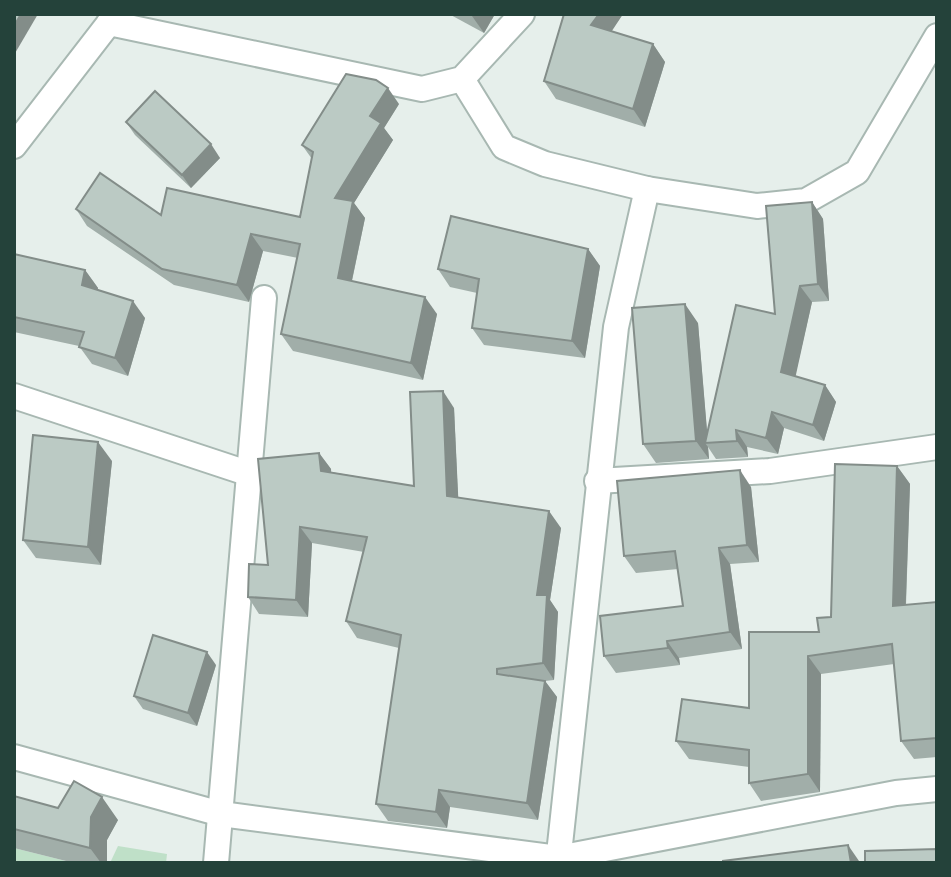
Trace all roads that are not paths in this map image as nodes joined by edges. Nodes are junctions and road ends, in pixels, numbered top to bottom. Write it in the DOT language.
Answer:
graph roads {
  1 [pos="522,14"];
  2 [pos="112,19"];
  3 [pos="937,36"];
  4 [pos="462,79"];
  5 [pos="14,146"];
  6 [pos="647,189"];
  7 [pos="264,298"];
  8 [pos="14,396"];
  9 [pos="937,447"];
  10 [pos="247,473"];
  11 [pos="597,481"];
  12 [pos="14,757"];
  13 [pos="937,789"];
  14 [pos="221,814"];
  15 [pos="558,860"];
  16 [pos="216,863"];
  1 -- 4 [label="street"];
  2 -- 4 [label="street"];
  2 -- 5 [label="street"];
  3 -- 6 [label="street"];
  4 -- 6 [label="street"];
  6 -- 11 [label="street"];
  7 -- 10 [label="street"];
  8 -- 10 [label="street"];
  9 -- 11 [label="street"];
  10 -- 14 [label="street"];
  11 -- 15 [label="street"];
  12 -- 14 [label="street"];
  13 -- 15 [label="street"];
  14 -- 15 [label="street"];
  14 -- 16 [label="street"];
}
